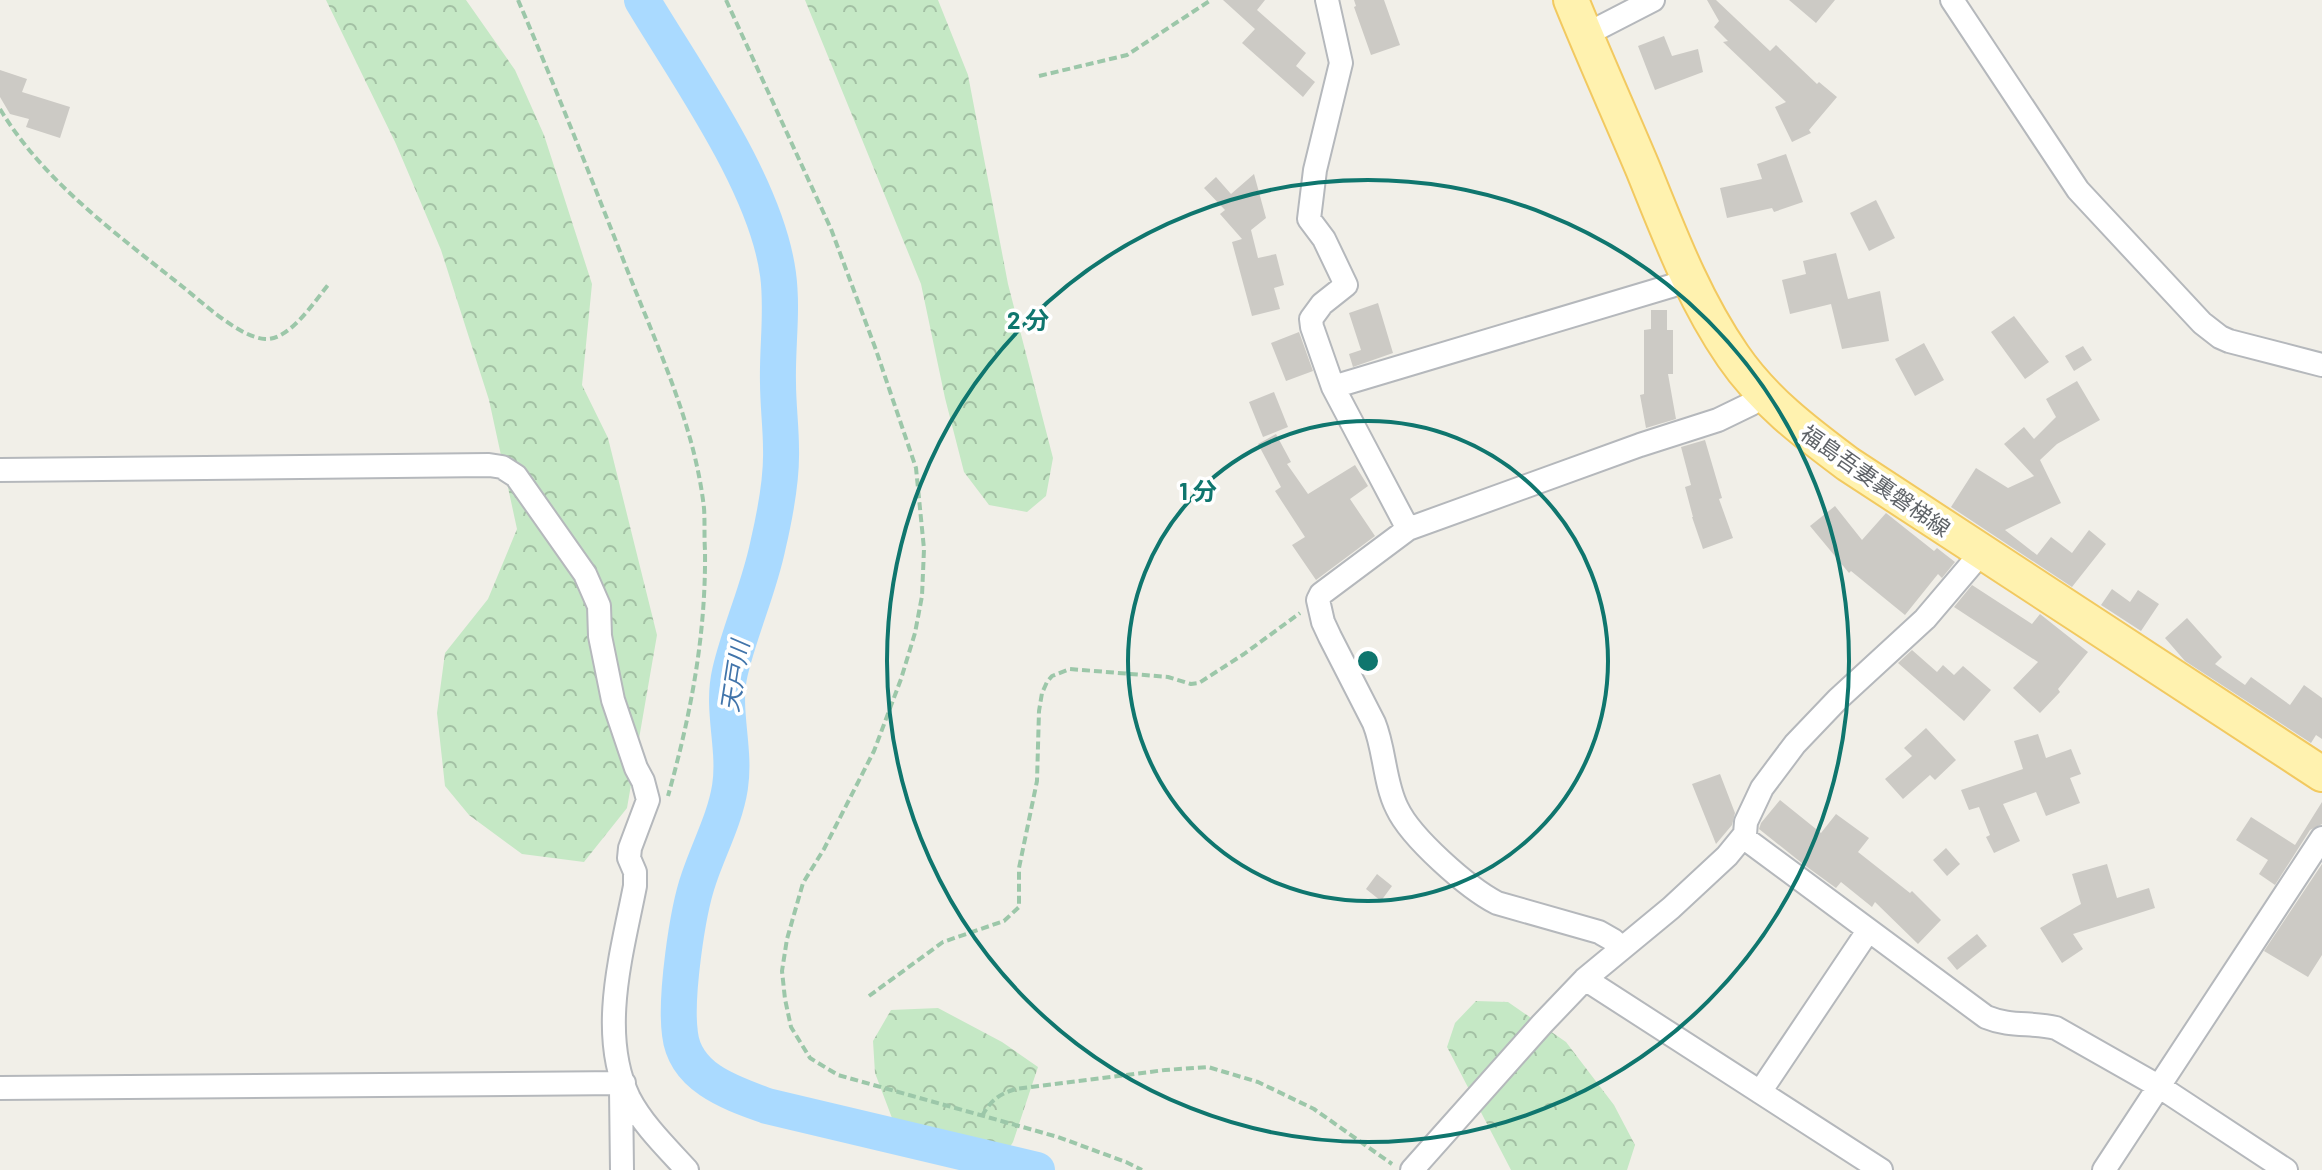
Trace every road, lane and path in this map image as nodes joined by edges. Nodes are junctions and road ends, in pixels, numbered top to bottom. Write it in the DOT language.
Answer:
graph roads {
  1 [pos="518,0"];
  2 [pos="726,0"];
  3 [pos="1211,0"];
  4 [pos="1327,0"];
  5 [pos="1571,0"];
  6 [pos="1653,0"];
  7 [pos="1952,0"];
  8 [pos="1585,35"];
  9 [pos="1039,76"];
  10 [pos="0,109"];
  11 [pos="1689,278"];
  12 [pos="328,285"];
  13 [pos="2322,365"];
  14 [pos="1333,387"];
  15 [pos="1764,394"];
  16 [pos="0,470"];
  17 [pos="1408,529"];
  18 [pos="1982,552"];
  19 [pos="1318,600"];
  20 [pos="2322,774"];
  21 [pos="666,804"];
  22 [pos="1743,837"];
  23 [pos="2322,838"];
  24 [pos="1868,931"];
  25 [pos="1622,948"];
  26 [pos="1585,979"];
  27 [pos="869,996"];
  28 [pos="624,1083"];
  29 [pos="2160,1087"];
  30 [pos="0,1088"];
  31 [pos="1760,1092"];
  32 [pos="982,1116"];
  33 [pos="1854,1163"];
  34 [pos="622,1170"];
  35 [pos="687,1170"];
  36 [pos="1142,1170"];
  37 [pos="1401,1170"];
  38 [pos="1412,1170"];
  39 [pos="1881,1170"];
  40 [pos="2104,1170"];
  41 [pos="2286,1170"];
  1 -- 21 [label="path"];
  2 -- 32 [label="path"];
  3 -- 9 [label="path"];
  4 -- 14 [label="street"];
  5 -- 8 [label="main road, 福島吾妻裏磐梯線"];
  6 -- 8 [label="street"];
  7 -- 13 [label="street"];
  8 -- 11 [label="main road, 福島吾妻裏磐梯線"];
  10 -- 12 [label="path"];
  11 -- 14 [label="street"];
  11 -- 15 [label="main road, 福島吾妻裏磐梯線"];
  14 -- 17 [label="street"];
  15 -- 17 [label="street"];
  15 -- 18 [label="main road, 福島吾妻裏磐梯線"];
  16 -- 28 [label="street"];
  17 -- 19 [label="street"];
  18 -- 20 [label="main road, 福島吾妻裏磐梯線"];
  18 -- 22 [label="street"];
  19 -- 25 [label="street"];
  19 -- 27 [label="path"];
  22 -- 24 [label="street"];
  22 -- 25 [label="street"];
  23 -- 29 [label="street"];
  24 -- 29 [label="street"];
  24 -- 31 [label="street"];
  25 -- 26 [label="street"];
  26 -- 31 [label="street"];
  26 -- 38 [label="street"];
  28 -- 30 [label="street"];
  28 -- 34 [label="street"];
  28 -- 35 [label="street"];
  29 -- 40 [label="street"];
  29 -- 41 [label="street"];
  31 -- 33 [label="street"];
  32 -- 36 [label="path"];
  32 -- 37 [label="path"];
  33 -- 39 [label="street"];
}
